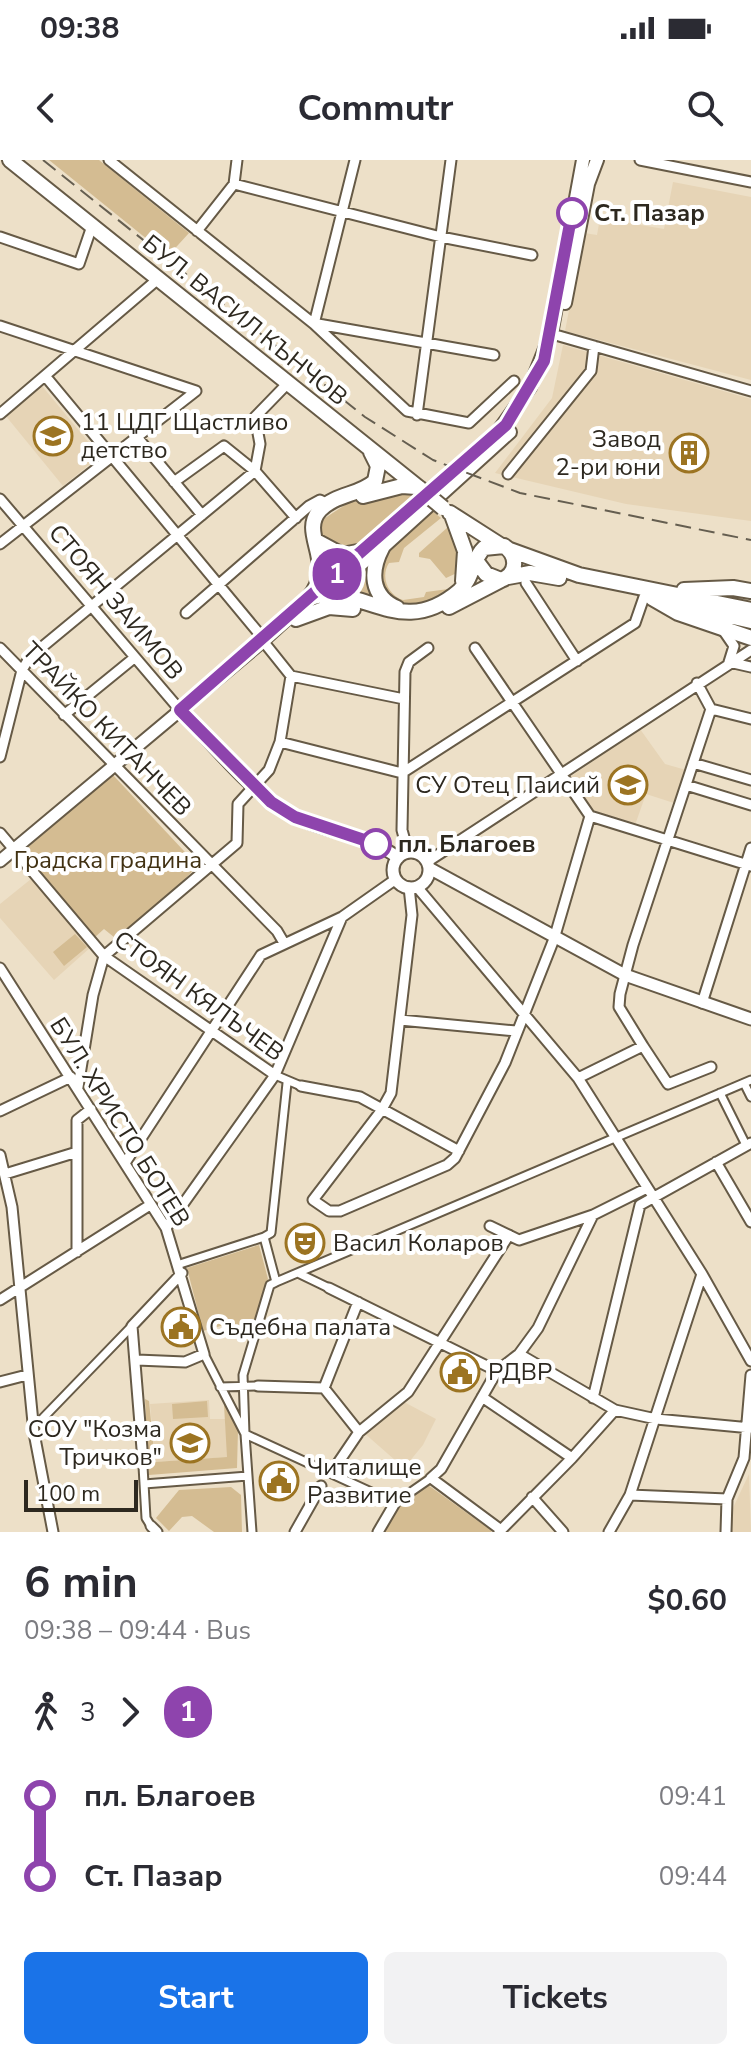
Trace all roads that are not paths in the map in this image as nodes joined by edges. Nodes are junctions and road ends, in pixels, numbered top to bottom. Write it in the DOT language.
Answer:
graph roads {
  1 [pos="10,160"];
  2 [pos="109,160"];
  3 [pos="237,160"];
  4 [pos="355,160"];
  5 [pos="451,160"];
  6 [pos="583,160"];
  7 [pos="597,160"];
  8 [pos="640,160"];
  9 [pos="751,182"];
  10 [pos="234,184"];
  11 [pos="341,212"];
  12 [pos="92,226"];
  13 [pos="197,231"];
  14 [pos="0,237"];
  15 [pos="441,237"];
  16 [pos="532,255"];
  17 [pos="158,279"];
  18 [pos="314,324"];
  19 [pos="0,326"];
  20 [pos="559,336"];
  21 [pos="426,345"];
  22 [pos="594,346"];
  23 [pos="79,349"];
  24 [pos="494,355"];
  25 [pos="46,377"];
  26 [pos="514,381"];
  27 [pos="288,383"];
  28 [pos="751,391"];
  29 [pos="0,414"];
  30 [pos="417,415"];
  31 [pos="136,436"];
  32 [pos="368,448"];
  33 [pos="111,455"];
  34 [pos="255,471"];
  35 [pos="508,474"];
  36 [pos="174,482"];
  37 [pos="419,488"];
  38 [pos="0,499"];
  39 [pos="329,504"];
  40 [pos="448,512"];
  41 [pos="202,515"];
  42 [pos="296,518"];
  43 [pos="23,526"];
  44 [pos="177,535"];
  45 [pos="316,541"];
  46 [pos="0,544"];
  47 [pos="382,548"];
  48 [pos="505,548"];
  49 [pos="363,551"];
  50 [pos="477,559"];
  51 [pos="505,578"];
  52 [pos="526,583"];
  53 [pos="220,586"];
  54 [pos="462,588"];
  55 [pos="751,591"];
  56 [pos="326,594"];
  57 [pos="650,595"];
  58 [pos="309,598"];
  59 [pos="90,605"];
  60 [pos="751,610"];
  61 [pos="417,612"];
  62 [pos="186,613"];
  63 [pos="296,619"];
  64 [pos="751,621"];
  65 [pos="723,630"];
  66 [pos="260,636"];
  67 [pos="751,638"];
  68 [pos="0,648"];
  69 [pos="428,648"];
  70 [pos="475,648"];
  71 [pos="751,650"];
  72 [pos="134,658"];
  73 [pos="577,661"];
  74 [pos="729,662"];
  75 [pos="751,667"];
  76 [pos="22,670"];
  77 [pos="291,676"];
  78 [pos="697,683"];
  79 [pos="404,699"];
  80 [pos="513,704"];
  81 [pos="711,709"];
  82 [pos="180,710"];
  83 [pos="64,715"];
  84 [pos="751,719"];
  85 [pos="280,742"];
  86 [pos="0,757"];
  87 [pos="693,763"];
  88 [pos="115,765"];
  89 [pos="402,773"];
  90 [pos="561,773"];
  91 [pos="751,780"];
  92 [pos="686,785"];
  93 [pos="254,786"];
  94 [pos="751,805"];
  95 [pos="590,816"];
  96 [pos="0,833"];
  97 [pos="668,841"];
  98 [pos="751,848"];
  99 [pos="15,849"];
  100 [pos="403,855"];
  101 [pos="0,861"];
  102 [pos="211,864"];
  103 [pos="428,865"];
  104 [pos="748,865"];
  105 [pos="396,879"];
  106 [pos="413,887"];
  107 [pos="342,917"];
  108 [pos="554,939"];
  109 [pos="284,943"];
  110 [pos="104,956"];
  111 [pos="0,968"];
  112 [pos="625,975"];
  113 [pos="702,1003"];
  114 [pos="525,1012"];
  115 [pos="751,1019"];
  116 [pos="400,1020"];
  117 [pos="212,1029"];
  118 [pos="516,1031"];
  119 [pos="643,1046"];
  120 [pos="711,1067"];
  121 [pos="275,1075"];
  122 [pos="71,1077"];
  123 [pos="578,1078"];
  124 [pos="748,1082"];
  125 [pos="287,1083"];
  126 [pos="301,1086"];
  127 [pos="78,1087"];
  128 [pos="720,1093"];
  129 [pos="751,1097"];
  130 [pos="91,1109"];
  131 [pos="0,1111"];
  132 [pos="381,1111"];
  133 [pos="615,1137"];
  134 [pos="749,1147"];
  135 [pos="459,1151"];
  136 [pos="77,1152"];
  137 [pos="0,1155"];
  138 [pos="716,1162"];
  139 [pos="125,1163"];
  140 [pos="5,1174"];
  141 [pos="647,1188"];
  142 [pos="654,1198"];
  143 [pos="150,1205"];
  144 [pos="640,1205"];
  145 [pos="593,1215"];
  146 [pos="751,1222"];
  147 [pos="490,1226"];
  148 [pos="166,1228"];
  149 [pos="509,1235"];
  150 [pos="264,1237"];
  151 [pos="77,1252"];
  152 [pos="181,1268"];
  153 [pos="298,1273"];
  154 [pos="702,1274"];
  155 [pos="276,1282"];
  156 [pos="21,1288"];
  157 [pos="329,1288"];
  158 [pos="0,1300"];
  159 [pos="358,1302"];
  160 [pos="132,1326"];
  161 [pos="440,1342"];
  162 [pos="204,1354"];
  163 [pos="519,1354"];
  164 [pos="751,1359"];
  165 [pos="137,1360"];
  166 [pos="497,1371"];
  167 [pos="27,1375"];
  168 [pos="751,1375"];
  169 [pos="0,1382"];
  170 [pos="244,1386"];
  171 [pos="258,1386"];
  172 [pos="220,1387"];
  173 [pos="324,1388"];
  174 [pos="482,1397"];
  175 [pos="593,1398"];
  176 [pos="615,1410"];
  177 [pos="43,1418"];
  178 [pos="656,1419"];
  179 [pos="749,1427"];
  180 [pos="359,1432"];
  181 [pos="245,1434"];
  182 [pos="142,1449"];
  183 [pos="572,1458"];
  184 [pos="747,1468"];
  185 [pos="330,1471"];
  186 [pos="248,1476"];
  187 [pos="431,1478"];
  188 [pos="144,1484"];
  189 [pos="321,1486"];
  190 [pos="630,1495"];
  191 [pos="532,1497"];
  192 [pos="727,1499"];
  193 [pos="395,1503"];
  194 [pos="154,1529"];
  195 [pos="500,1531"];
  196 [pos="53,1532"];
  197 [pos="252,1532"];
  198 [pos="295,1532"];
  199 [pos="378,1532"];
  200 [pos="563,1532"];
  201 [pos="609,1532"];
  202 [pos="726,1532"];
  1 -- 12 [label="main road, БУЛ. ВАСИЛ КЪНЧОВ"];
  2 -- 13 [label="street"];
  3 -- 10 [label="street"];
  4 -- 11 [label="street"];
  5 -- 15 [label="street"];
  6 -- 49 [label="main road"];
  7 -- 20 [label="main road"];
  8 -- 9 [label="street"];
  10 -- 11 [label="street"];
  10 -- 13 [label="street"];
  11 -- 15 [label="street"];
  11 -- 18 [label="street"];
  12 -- 14 [label="street"];
  12 -- 17 [label="main road, БУЛ. ВАСИЛ КЪНЧОВ"];
  13 -- 18 [label="street"];
  15 -- 16 [label="street"];
  15 -- 21 [label="street"];
  17 -- 23 [label="street"];
  17 -- 27 [label="main road, БУЛ. ВАСИЛ КЪНЧОВ"];
  18 -- 21 [label="street"];
  18 -- 30 [label="street"];
  19 -- 23 [label="street"];
  20 -- 22 [label="street"];
  20 -- 47 [label="main road"];
  21 -- 24 [label="street"];
  21 -- 30 [label="street"];
  22 -- 28 [label="street"];
  22 -- 35 [label="street"];
  23 -- 25 [label="street"];
  23 -- 31 [label="street"];
  25 -- 29 [label="street"];
  25 -- 33 [label="street"];
  26 -- 30 [label="street"];
  27 -- 32 [label="main road, БУЛ. ВАСИЛ КЪНЧОВ"];
  27 -- 34 [label="street"];
  31 -- 33 [label="street"];
  31 -- 36 [label="street"];
  32 -- 37 [label="main road, БУЛ. ВАСИЛ КЪНЧОВ"];
  32 -- 39 [label="main road"];
  33 -- 43 [label="street"];
  33 -- 44 [label="street"];
  34 -- 36 [label="street"];
  34 -- 41 [label="street"];
  34 -- 42 [label="street"];
  36 -- 41 [label="street"];
  37 -- 39 [label="main road"];
  37 -- 40 [label="main road, БУЛ. ВАСИЛ КЪНЧОВ, bridge"];
  38 -- 43 [label="street, СТОЯН ЗАИМОВ"];
  39 -- 42 [label="street"];
  39 -- 45 [label="main road"];
  40 -- 48 [label="main road, БУЛ. ВАСИЛ КЪНЧОВ"];
  40 -- 50 [label="main road, БУЛ. ВАСИЛ КЪНЧОВ"];
  40 -- 54 [label="main road"];
  41 -- 44 [label="street"];
  42 -- 53 [label="street"];
  43 -- 46 [label="street"];
  43 -- 59 [label="street, СТОЯН ЗАИМОВ"];
  44 -- 53 [label="street"];
  44 -- 59 [label="street"];
  45 -- 49 [label="main road"];
  45 -- 58 [label="main road"];
  47 -- 56 [label="street"];
  47 -- 61 [label="main road"];
  48 -- 50 [label="main road"];
  48 -- 51 [label="main road"];
  48 -- 57 [label="main road, БУЛ. ВАСИЛ КЪНЧОВ"];
  49 -- 58 [label="street"];
  50 -- 51 [label="main road"];
  50 -- 54 [label="main road"];
  51 -- 57 [label="main road, БУЛ. ВАСИЛ КЪНЧОВ"];
  51 -- 63 [label="main road"];
  52 -- 73 [label="street"];
  53 -- 62 [label="street"];
  53 -- 66 [label="street"];
  54 -- 61 [label="main road"];
  55 -- 57 [label="main road"];
  56 -- 58 [label="main road"];
  56 -- 61 [label="main road"];
  56 -- 63 [label="street"];
  57 -- 60 [label="main road, БУЛ. ВАСИЛ КЪНЧОВ"];
  57 -- 64 [label="main road, БУЛ. ВАСИЛ КЪНЧОВ"];
  57 -- 65 [label="main road"];
  57 -- 73 [label="street"];
  58 -- 66 [label="street"];
  59 -- 72 [label="street, СТОЯН ЗАИМОВ"];
  59 -- 76 [label="street"];
  63 -- 66 [label="street"];
  65 -- 67 [label="main road"];
  65 -- 74 [label="street"];
  66 -- 77 [label="street"];
  66 -- 82 [label="street"];
  68 -- 76 [label="street, ТРАЙКО КИТАНЧЕВ"];
  69 -- 79 [label="street"];
  70 -- 80 [label="street"];
  71 -- 74 [label="street"];
  72 -- 82 [label="street, СТОЯН ЗАИМОВ"];
  72 -- 83 [label="street"];
  73 -- 80 [label="street"];
  74 -- 75 [label="street"];
  74 -- 78 [label="street"];
  76 -- 83 [label="street, ТРАЙКО КИТАНЧЕВ"];
  76 -- 86 [label="street"];
  77 -- 79 [label="street"];
  77 -- 85 [label="street"];
  78 -- 81 [label="street"];
  78 -- 90 [label="street"];
  79 -- 89 [label="street"];
  80 -- 89 [label="street"];
  80 -- 90 [label="street"];
  81 -- 84 [label="street"];
  81 -- 87 [label="street"];
  82 -- 88 [label="street"];
  82 -- 93 [label="street, СТОЯН ЗАИМОВ"];
  83 -- 88 [label="street, ТРАЙКО КИТАНЧЕВ"];
  85 -- 89 [label="street"];
  85 -- 93 [label="street"];
  87 -- 91 [label="street"];
  87 -- 92 [label="street"];
  88 -- 99 [label="street"];
  88 -- 102 [label="street, ТРАЙКО КИТАНЧЕВ"];
  89 -- 100 [label="street"];
  90 -- 95 [label="street"];
  90 -- 103 [label="street"];
  92 -- 94 [label="street"];
  92 -- 97 [label="street"];
  93 -- 100 [label="street, СТОЯН ЗАИМОВ"];
  93 -- 102 [label="street"];
  95 -- 97 [label="street"];
  95 -- 108 [label="street"];
  96 -- 99 [label="street, СТОЯН КЯЛЪЧЕВ"];
  97 -- 104 [label="street"];
  97 -- 112 [label="street"];
  98 -- 104 [label="street"];
  99 -- 101 [label="street"];
  99 -- 110 [label="street, СТОЯН КЯЛЪЧЕВ"];
  100 -- 103 [label="street"];
  100 -- 105 [label="street"];
  102 -- 109 [label="street, ТРАЙКО КИТАНЧЕВ"];
  102 -- 110 [label="street"];
  103 -- 106 [label="street"];
  103 -- 108 [label="street"];
  104 -- 113 [label="street"];
  105 -- 106 [label="street"];
  105 -- 107 [label="street"];
  106 -- 114 [label="street"];
  106 -- 116 [label="street"];
  107 -- 109 [label="street"];
  107 -- 121 [label="street"];
  108 -- 112 [label="street"];
  108 -- 114 [label="street"];
  109 -- 117 [label="street"];
  110 -- 117 [label="street, СТОЯН КЯЛЪЧЕВ"];
  110 -- 127 [label="street"];
  111 -- 122 [label="street, БУЛ. ХРИСТО БОТЕВ"];
  112 -- 113 [label="street"];
  112 -- 119 [label="street"];
  113 -- 115 [label="street"];
  114 -- 118 [label="street"];
  114 -- 123 [label="street"];
  116 -- 118 [label="street"];
  116 -- 132 [label="street"];
  117 -- 121 [label="street, СТОЯН КЯЛЪЧЕВ"];
  117 -- 139 [label="street"];
  118 -- 135 [label="street"];
  119 -- 120 [label="street"];
  119 -- 123 [label="street"];
  121 -- 125 [label="street, СТОЯН КЯЛЪЧЕВ"];
  121 -- 148 [label="street"];
  122 -- 127 [label="street, БУЛ. ХРИСТО БОТЕВ"];
  122 -- 131 [label="street"];
  123 -- 133 [label="street"];
  124 -- 128 [label="street"];
  124 -- 129 [label="street"];
  125 -- 126 [label="street, СТОЯН КЯЛЪЧЕВ"];
  125 -- 150 [label="street"];
  126 -- 132 [label="street, СТОЯН КЯЛЪЧЕВ"];
  127 -- 130 [label="street, БУЛ. ХРИСТО БОТЕВ"];
  128 -- 133 [label="street"];
  128 -- 134 [label="street"];
  130 -- 136 [label="street"];
  130 -- 139 [label="street, БУЛ. ХРИСТО БОТЕВ"];
  132 -- 135 [label="street, СТОЯН КЯЛЪЧЕВ"];
  132 -- 135 [label="street"];
  133 -- 141 [label="street"];
  133 -- 153 [label="street"];
  134 -- 138 [label="street"];
  136 -- 140 [label="street"];
  136 -- 151 [label="street"];
  137 -- 140 [label="street"];
  138 -- 142 [label="street"];
  138 -- 146 [label="street"];
  139 -- 143 [label="street, БУЛ. ХРИСТО БОТЕВ"];
  140 -- 156 [label="street"];
  141 -- 142 [label="street"];
  141 -- 144 [label="street"];
  141 -- 145 [label="street"];
  142 -- 144 [label="street"];
  142 -- 154 [label="street"];
  143 -- 148 [label="street, БУЛ. ХРИСТО БОТЕВ"];
  143 -- 151 [label="street"];
  144 -- 175 [label="street"];
  145 -- 149 [label="street"];
  145 -- 163 [label="street"];
  147 -- 149 [label="street"];
  148 -- 152 [label="street, БУЛ. ХРИСТО БОТЕВ"];
  149 -- 161 [label="street"];
  150 -- 152 [label="street"];
  150 -- 155 [label="street"];
  151 -- 156 [label="street"];
  152 -- 160 [label="street"];
  152 -- 162 [label="street, БУЛ. ХРИСТО БОТЕВ"];
  153 -- 155 [label="street"];
  153 -- 157 [label="street"];
  154 -- 164 [label="street"];
  154 -- 178 [label="street"];
  155 -- 170 [label="street"];
  156 -- 158 [label="street"];
  156 -- 167 [label="street"];
  157 -- 159 [label="street"];
  159 -- 161 [label="street"];
  159 -- 173 [label="street"];
  160 -- 165 [label="street"];
  160 -- 177 [label="street"];
  161 -- 166 [label="street"];
  161 -- 180 [label="street"];
  162 -- 165 [label="street"];
  162 -- 172 [label="street, БУЛ. ХРИСТО БОТЕВ"];
  163 -- 166 [label="street"];
  163 -- 175 [label="street"];
  165 -- 182 [label="street"];
  166 -- 174 [label="street"];
  167 -- 169 [label="street"];
  167 -- 196 [label="street"];
  168 -- 179 [label="street"];
  170 -- 171 [label="street"];
  170 -- 172 [label="street"];
  170 -- 181 [label="street"];
  171 -- 173 [label="street"];
  172 -- 181 [label="street, БУЛ. ХРИСТО БОТЕВ"];
  173 -- 180 [label="street"];
  174 -- 183 [label="street"];
  174 -- 187 [label="street"];
  175 -- 176 [label="street"];
  176 -- 178 [label="street"];
  176 -- 183 [label="street"];
  178 -- 179 [label="street"];
  178 -- 190 [label="street"];
  179 -- 184 [label="street"];
  180 -- 185 [label="street"];
  181 -- 185 [label="street"];
  181 -- 186 [label="street, БУЛ. ХРИСТО БОТЕВ"];
  182 -- 188 [label="street"];
  183 -- 191 [label="street"];
  184 -- 192 [label="street"];
  185 -- 189 [label="street"];
  185 -- 193 [label="street"];
  186 -- 188 [label="street"];
  186 -- 197 [label="street, БУЛ. ХРИСТО БОТЕВ"];
  187 -- 193 [label="street"];
  187 -- 195 [label="street"];
  188 -- 194 [label="street"];
  189 -- 198 [label="street"];
  190 -- 192 [label="street"];
  190 -- 201 [label="street"];
  191 -- 195 [label="street"];
  191 -- 200 [label="street"];
  192 -- 202 [label="street"];
  193 -- 199 [label="street"];
}
